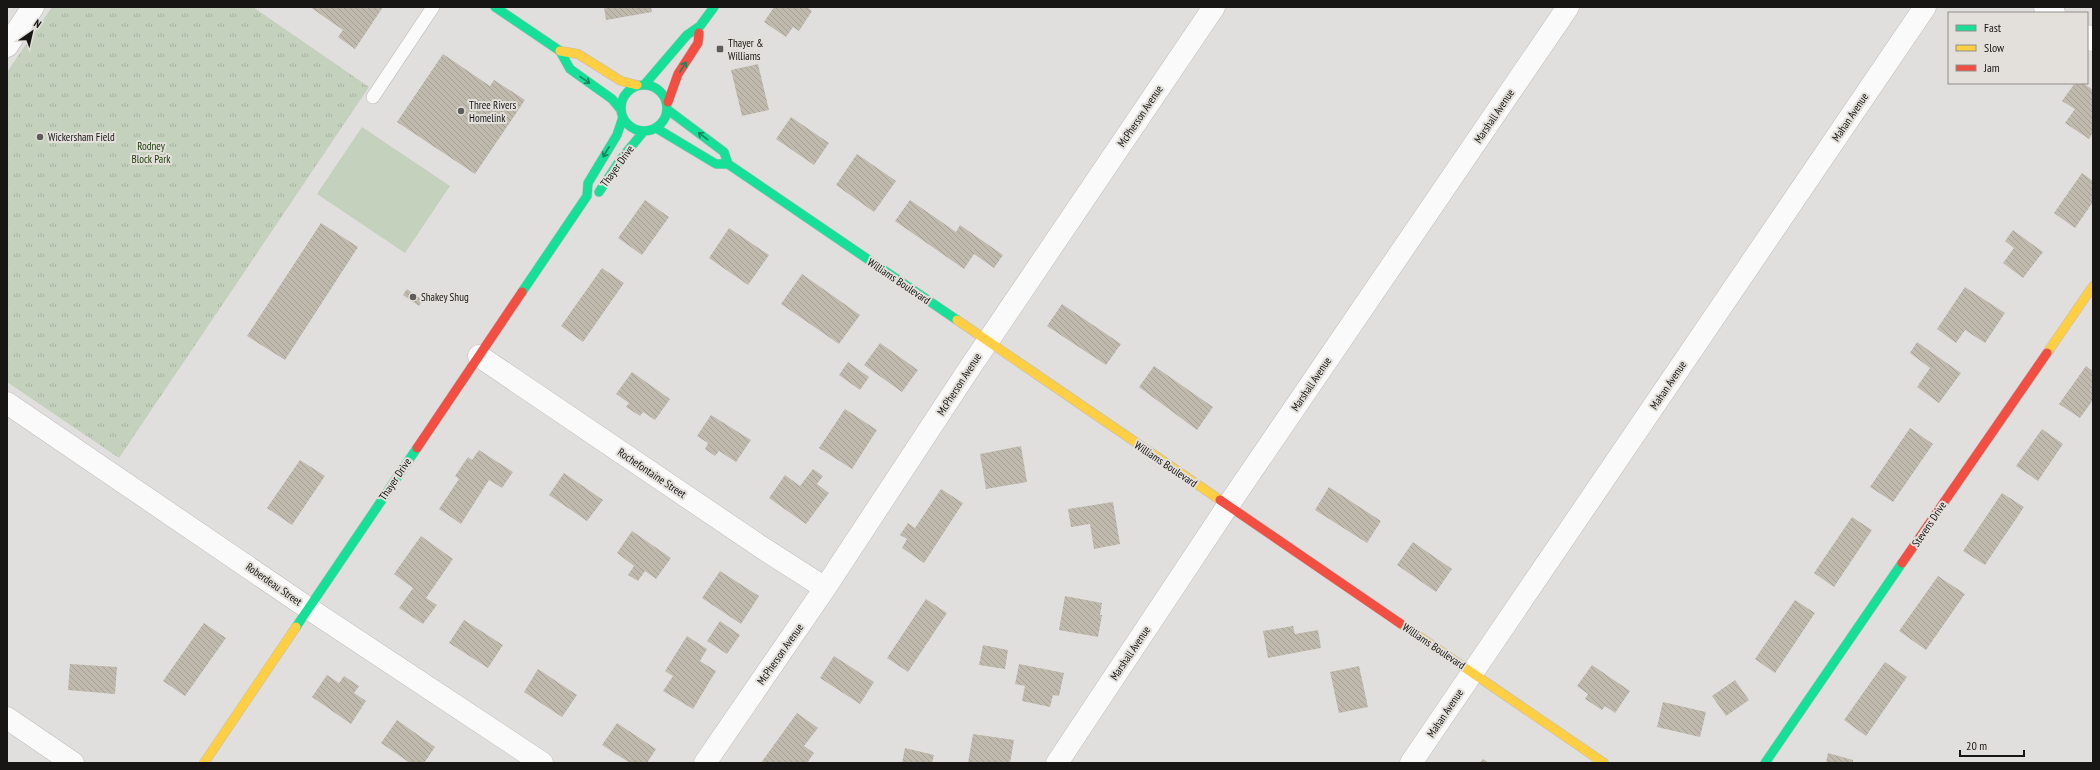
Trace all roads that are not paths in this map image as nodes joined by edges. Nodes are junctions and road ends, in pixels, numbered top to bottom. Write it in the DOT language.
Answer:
graph roads {
  1 [pos="33,7"];
  2 [pos="433,7"];
  3 [pos="495,7"];
  4 [pos="714,7"];
  5 [pos="1214,7"];
  6 [pos="1568,7"];
  7 [pos="1925,7"];
  8 [pos="700,26"];
  9 [pos="7,46"];
  10 [pos="560,52"];
  11 [pos="641,85"];
  12 [pos="373,97"];
  13 [pos="668,106"];
  14 [pos="622,114"];
  15 [pos="656,128"];
  16 [pos="644,131"];
  17 [pos="728,164"];
  18 [pos="587,196"];
  19 [pos="2093,286"];
  20 [pos="987,342"];
  21 [pos="479,356"];
  22 [pos="7,403"];
  23 [pos="1228,507"];
  24 [pos="826,588"];
  25 [pos="308,608"];
  26 [pos="1473,672"];
  27 [pos="7,718"];
  28 [pos="73,763"];
  29 [pos="204,763"];
  30 [pos="542,763"];
  31 [pos="705,763"];
  32 [pos="1057,763"];
  33 [pos="1411,763"];
  34 [pos="1604,763"];
  35 [pos="1765,763"];
  1 -- 9 [label="street"];
  2 -- 12 [label="lane"];
  3 -- 10 [label="street"];
  4 -- 8 [label="street"];
  5 -- 20 [label="street, McPherson Avenue"];
  6 -- 23 [label="street, Marshall Avenue"];
  7 -- 26 [label="street, Mahan Avenue"];
  8 -- 11 [label="street"];
  13 -- 8 [label="street, one-way"];
  10 -- 11 [label="street"];
  10 -- 14 [label="street, one-way"];
  11 -- 13 [label="street"];
  11 -- 14 [label="street"];
  13 -- 15 [label="street"];
  17 -- 13 [label="street, Williams Boulevard, one-way"];
  14 -- 16 [label="street"];
  14 -- 18 [label="street, Thayer Drive, one-way"];
  15 -- 16 [label="street"];
  15 -- 17 [label="street, Williams Boulevard"];
  16 -- 18 [label="street, Thayer Drive"];
  17 -- 20 [label="street, Williams Boulevard"];
  18 -- 21 [label="street, Thayer Drive"];
  19 -- 35 [label="street, Stevens Drive"];
  20 -- 23 [label="street, Williams Boulevard"];
  20 -- 24 [label="street, McPherson Avenue"];
  21 -- 24 [label="street, Rochefontaine Street"];
  21 -- 25 [label="street, Thayer Drive"];
  22 -- 25 [label="street, Roberdeau Street"];
  23 -- 26 [label="street, Williams Boulevard"];
  23 -- 32 [label="street, Marshall Avenue"];
  24 -- 31 [label="street, McPherson Avenue"];
  25 -- 29 [label="street, Thayer Drive"];
  25 -- 30 [label="street, Roberdeau Street"];
  26 -- 33 [label="street, Mahan Avenue"];
  26 -- 34 [label="street, Williams Boulevard"];
  27 -- 28 [label="street"];
}
